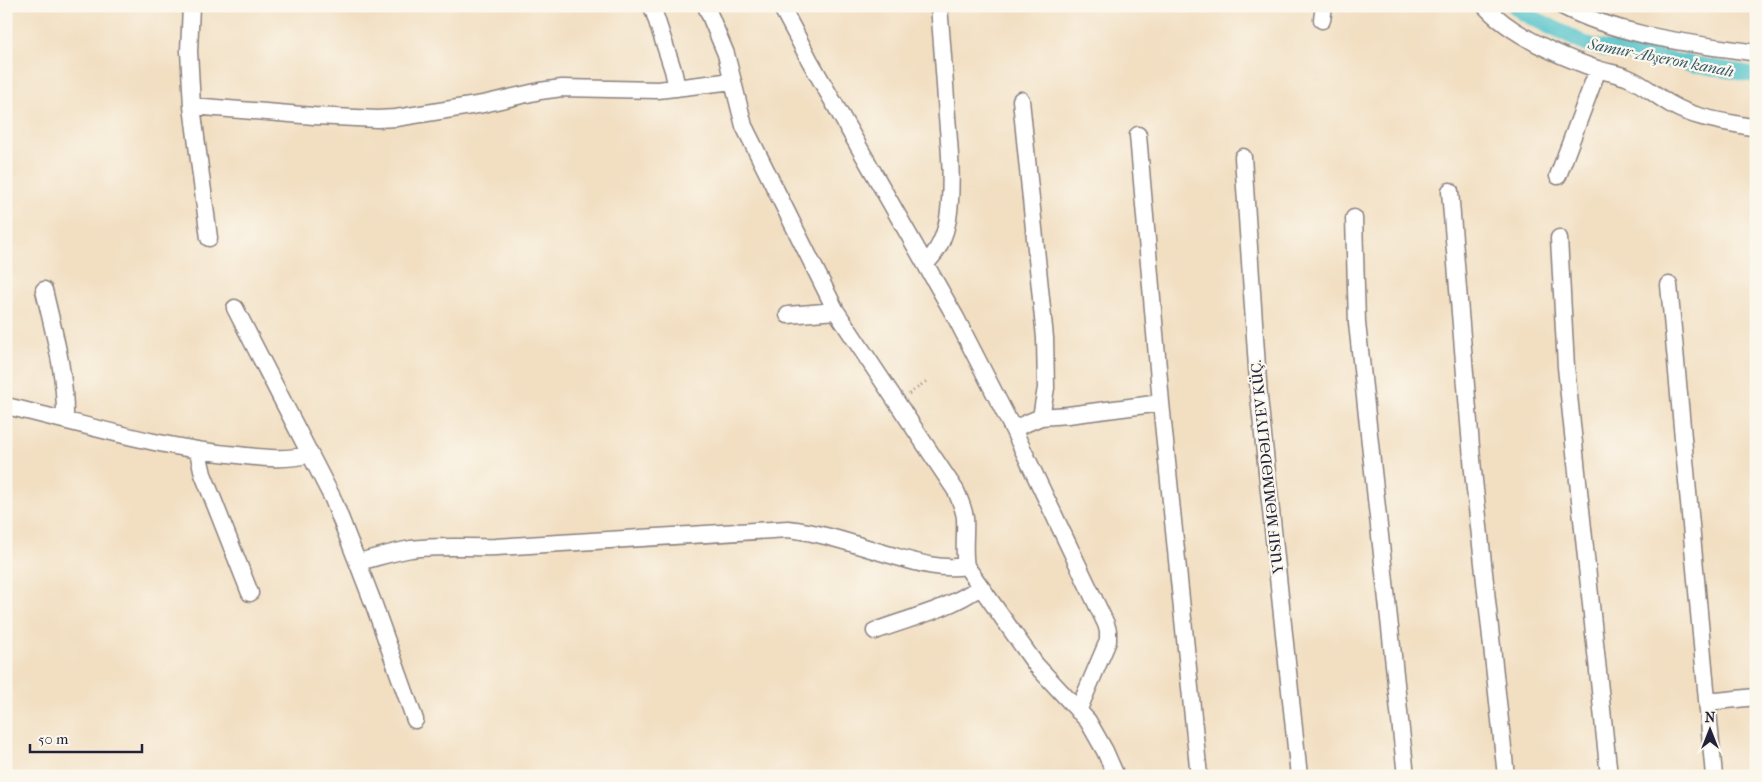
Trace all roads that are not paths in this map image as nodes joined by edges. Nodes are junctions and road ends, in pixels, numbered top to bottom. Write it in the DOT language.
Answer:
graph roads {
  1 [pos="191,6"];
  2 [pos="652,6"];
  3 [pos="706,6"];
  4 [pos="781,6"];
  5 [pos="939,6"];
  6 [pos="1485,6"];
  7 [pos="1562,6"];
  8 [pos="1756,53"];
  9 [pos="1598,69"];
  10 [pos="733,81"];
  11 [pos="677,88"];
  12 [pos="1021,100"];
  13 [pos="192,106"];
  14 [pos="1756,128"];
  15 [pos="1138,135"];
  16 [pos="1243,157"];
  17 [pos="1558,176"];
  18 [pos="1450,191"];
  19 [pos="1354,218"];
  20 [pos="209,238"];
  21 [pos="1559,238"];
  22 [pos="926,263"];
  23 [pos="1669,285"];
  24 [pos="44,290"];
  25 [pos="235,308"];
  26 [pos="836,311"];
  27 [pos="788,316"];
  28 [pos="1161,403"];
  29 [pos="6,406"];
  30 [pos="1041,417"];
  31 [pos="65,420"];
  32 [pos="1013,430"];
  33 [pos="198,452"];
  34 [pos="310,454"];
  35 [pos="358,562"];
  36 [pos="966,566"];
  37 [pos="980,587"];
  38 [pos="250,593"];
  39 [pos="875,632"];
  40 [pos="1756,697"];
  41 [pos="1707,702"];
  42 [pos="1078,711"];
  43 [pos="415,720"];
  44 [pos="1116,776"];
  45 [pos="1199,776"];
  46 [pos="1299,776"];
  47 [pos="1406,776"];
  48 [pos="1506,776"];
  49 [pos="1609,776"];
  50 [pos="1714,776"];
  1 -- 13 [label="street"];
  2 -- 11 [label="street"];
  3 -- 10 [label="street"];
  4 -- 22 [label="street"];
  5 -- 22 [label="street"];
  6 -- 9 [label="street"];
  7 -- 8 [label="street"];
  9 -- 14 [label="street"];
  9 -- 17 [label="street"];
  10 -- 11 [label="street"];
  10 -- 26 [label="street"];
  11 -- 13 [label="street"];
  12 -- 30 [label="street"];
  13 -- 20 [label="street"];
  15 -- 28 [label="street"];
  16 -- 46 [label="street, YUSIF MƏMMƏDƏLIYEV KÜÇ."];
  18 -- 48 [label="street"];
  19 -- 47 [label="street"];
  21 -- 49 [label="street"];
  22 -- 32 [label="street"];
  23 -- 41 [label="street"];
  24 -- 31 [label="street"];
  25 -- 34 [label="street"];
  26 -- 27 [label="street"];
  26 -- 36 [label="street"];
  28 -- 30 [label="street"];
  28 -- 45 [label="street"];
  29 -- 31 [label="street"];
  30 -- 32 [label="street"];
  31 -- 33 [label="street"];
  32 -- 42 [label="street"];
  33 -- 34 [label="street"];
  33 -- 38 [label="street"];
  34 -- 35 [label="street"];
  35 -- 36 [label="street"];
  35 -- 43 [label="street"];
  36 -- 37 [label="street"];
  37 -- 39 [label="street"];
  37 -- 42 [label="street"];
  40 -- 41 [label="street"];
  41 -- 50 [label="street"];
  42 -- 44 [label="street"];
}
